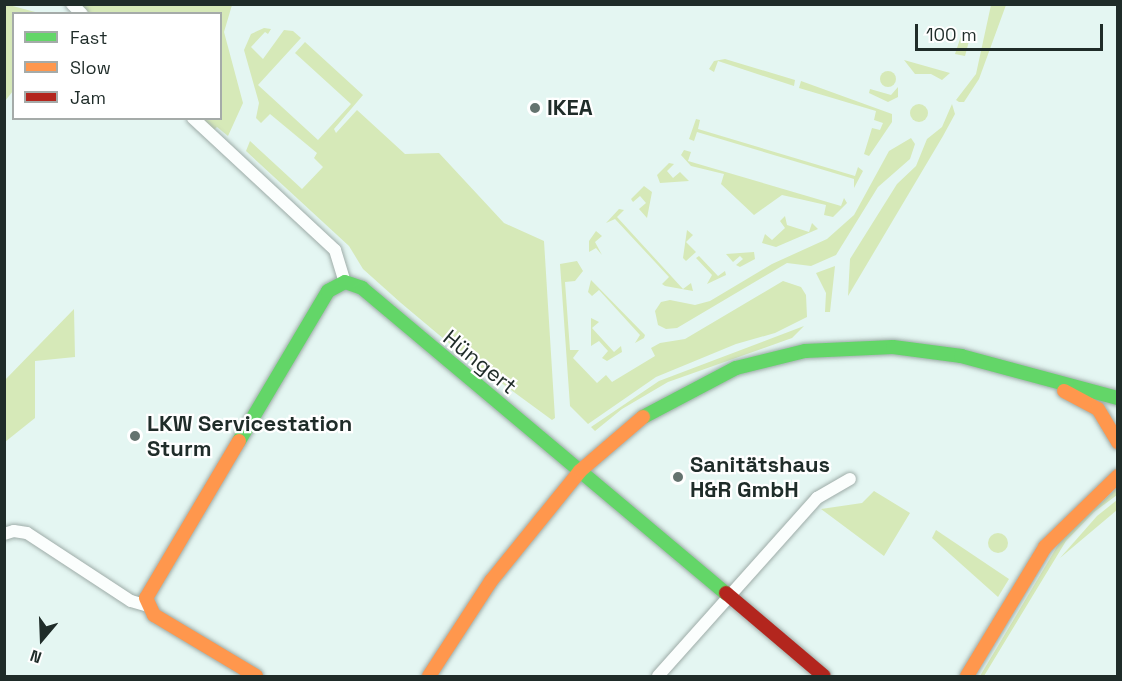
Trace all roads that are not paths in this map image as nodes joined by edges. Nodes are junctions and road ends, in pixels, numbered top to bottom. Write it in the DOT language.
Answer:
graph roads {
  1 [pos="195,120"];
  2 [pos="345,282"];
  3 [pos="1033,374"];
  4 [pos="1118,399"];
  5 [pos="1118,442"];
  6 [pos="1117,469"];
  7 [pos="580,471"];
  8 [pos="850,479"];
  9 [pos="4,534"];
  10 [pos="729,597"];
  11 [pos="148,606"];
  12 [pos="256,676"];
  13 [pos="429,676"];
  14 [pos="658,676"];
  15 [pos="824,676"];
  16 [pos="967,676"];
  1 -- 2 [label="street"];
  2 -- 7 [label="street, Hüngert"];
  2 -- 11 [label="street"];
  3 -- 4 [label="street"];
  3 -- 5 [label="street"];
  3 -- 7 [label="street"];
  6 -- 16 [label="street"];
  7 -- 10 [label="street, Hüngert"];
  7 -- 13 [label="street"];
  8 -- 10 [label="street"];
  9 -- 11 [label="street"];
  10 -- 14 [label="street"];
  10 -- 15 [label="street, Hüngert"];
  11 -- 12 [label="street"];
}
